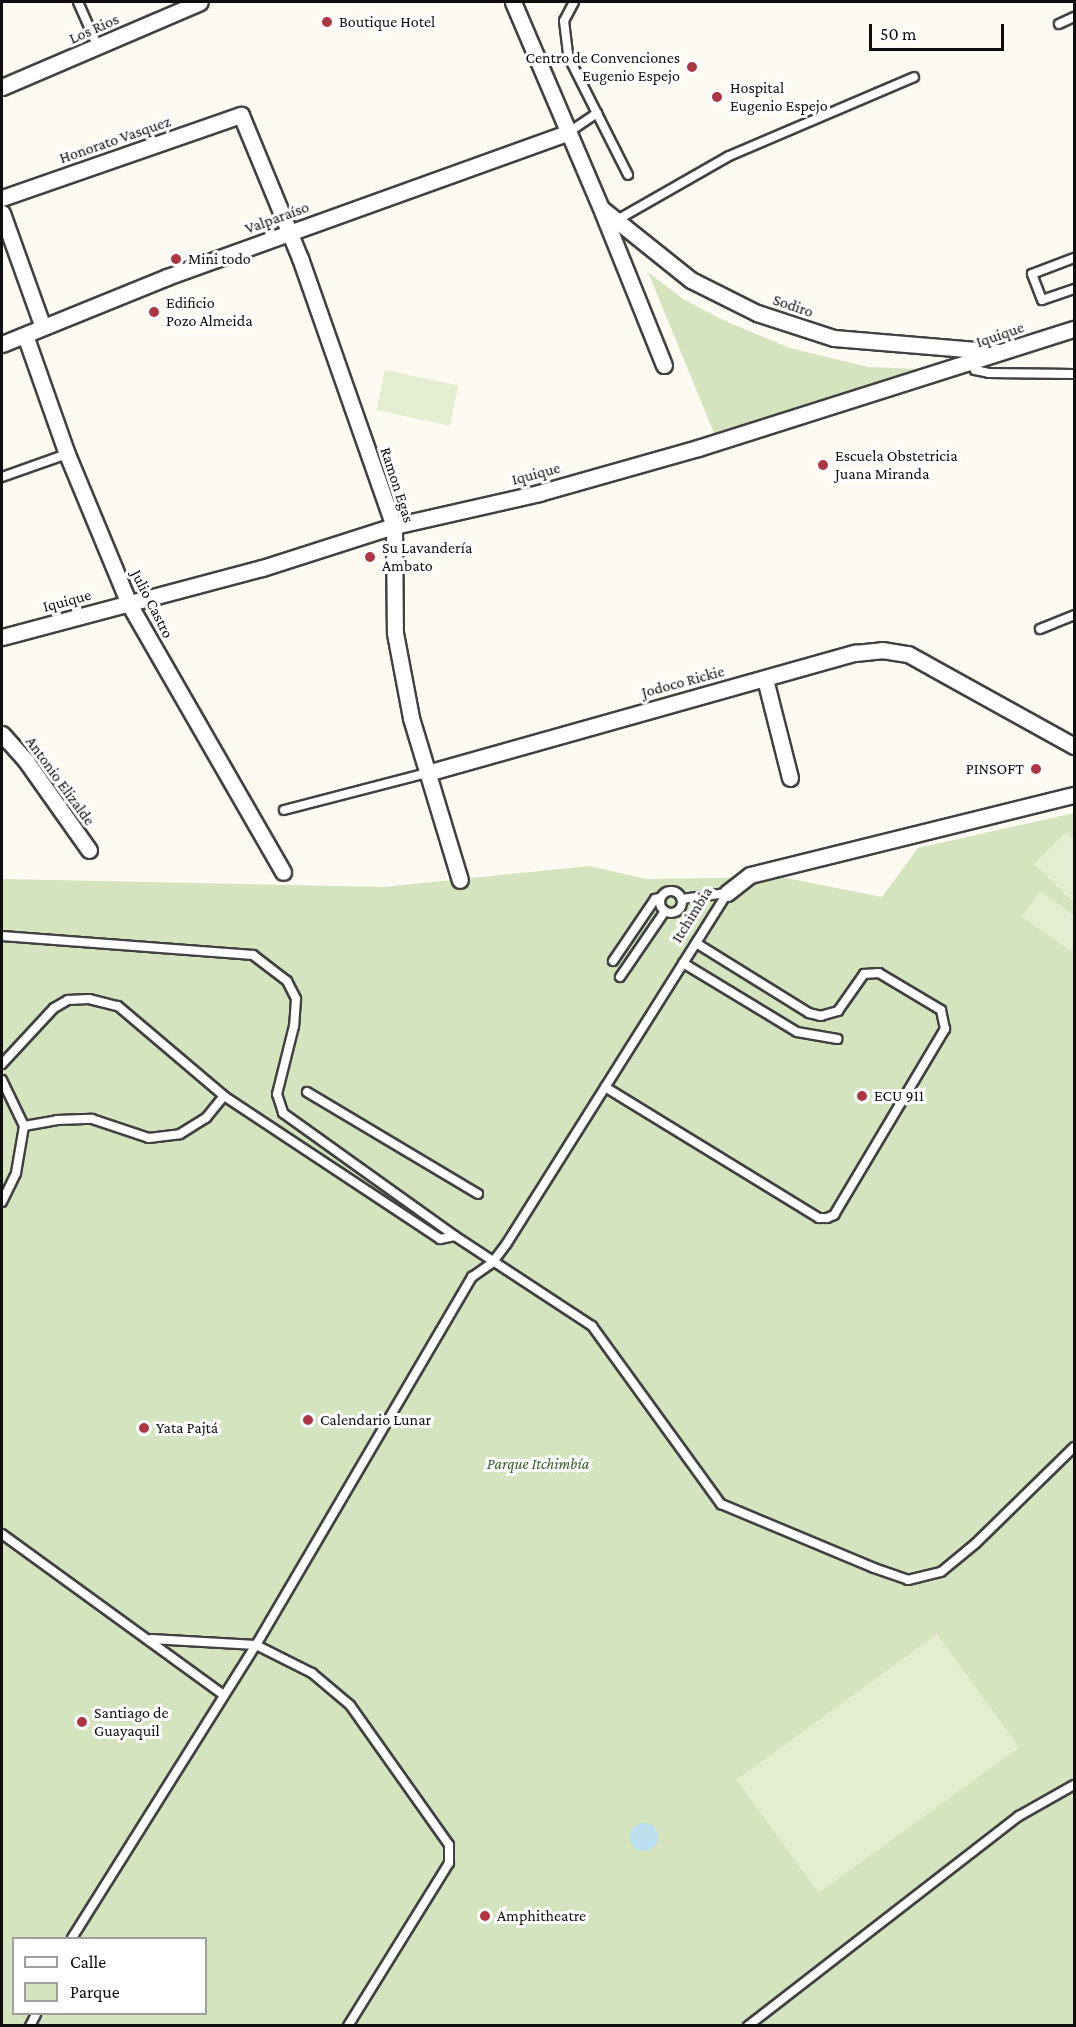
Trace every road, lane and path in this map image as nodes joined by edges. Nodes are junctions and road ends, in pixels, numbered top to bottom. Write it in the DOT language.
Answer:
graph roads {
  1 [pos="78,2"];
  2 [pos="200,2"];
  3 [pos="513,2"];
  4 [pos="574,2"];
  5 [pos="1074,17"];
  6 [pos="1059,24"];
  7 [pos="99,47"];
  8 [pos="914,77"];
  9 [pos="2,87"];
  10 [pos="597,113"];
  11 [pos="241,115"];
  12 [pos="568,132"];
  13 [pos="628,175"];
  14 [pos="2,198"];
  15 [pos="601,208"];
  16 [pos="2,213"];
  17 [pos="616,221"];
  18 [pos="290,232"];
  19 [pos="1074,258"];
  20 [pos="1074,289"];
  21 [pos="42,325"];
  22 [pos="1074,329"];
  23 [pos="25,335"];
  24 [pos="2,344"];
  25 [pos="1005,353"];
  26 [pos="971,364"];
  27 [pos="664,366"];
  28 [pos="1074,374"];
  29 [pos="67,454"];
  30 [pos="2,477"];
  31 [pos="394,526"];
  32 [pos="129,604"];
  33 [pos="1074,615"];
  34 [pos="1040,629"];
  35 [pos="2,637"];
  36 [pos="765,679"];
  37 [pos="2,734"];
  38 [pos="1074,746"];
  39 [pos="427,773"];
  40 [pos="790,778"];
  41 [pos="1074,795"];
  42 [pos="284,810"];
  43 [pos="89,850"];
  44 [pos="283,872"];
  45 [pos="460,880"];
  46 [pos="727,893"];
  47 [pos="660,898"];
  48 [pos="682,899"];
  49 [pos="665,911"];
  50 [pos="2,936"];
  51 [pos="696,943"];
  52 [pos="613,960"];
  53 [pos="683,963"];
  54 [pos="620,977"];
  55 [pos="837,1039"];
  56 [pos="2,1064"];
  57 [pos="2,1080"];
  58 [pos="605,1087"];
  59 [pos="307,1092"];
  60 [pos="224,1096"];
  61 [pos="24,1126"];
  62 [pos="478,1194"];
  63 [pos="2,1202"];
  64 [pos="455,1236"];
  65 [pos="492,1263"];
  66 [pos="1074,1448"];
  67 [pos="2,1534"];
  68 [pos="151,1639"];
  69 [pos="256,1645"];
  70 [pos="224,1695"];
  71 [pos="1074,1785"];
  72 [pos="73,1937"];
  73 [pos="348,2025"];
  74 [pos="748,2025"];
  1 -- 7 [label="lane"];
  2 -- 7 [label="street, Los Rios"];
  3 -- 12 [label="street, Sodiro"];
  4 -- 10 [label="lane"];
  5 -- 6 [label="lane"];
  7 -- 9 [label="street, Los Rios"];
  8 -- 17 [label="lane"];
  10 -- 12 [label="lane"];
  10 -- 13 [label="lane"];
  11 -- 14 [label="street, Honorato Vasquez"];
  11 -- 18 [label="street, Ramon Egas"];
  12 -- 15 [label="street, Sodiro"];
  12 -- 18 [label="street, Valparaíso"];
  15 -- 17 [label="street, Sodiro"];
  15 -- 27 [label="street, Sodiro"];
  16 -- 21 [label="street"];
  17 -- 25 [label="street, Sodiro"];
  18 -- 21 [label="street, Valparaíso"];
  18 -- 31 [label="street, Ramon Egas"];
  19 -- 20 [label="lane"];
  21 -- 23 [label="street, Valparaíso"];
  22 -- 25 [label="street, Iquique"];
  23 -- 24 [label="street, Valparaíso"];
  23 -- 29 [label="street, Julio Castro"];
  25 -- 26 [label="street, Iquique"];
  26 -- 28 [label="lane"];
  26 -- 31 [label="street, Iquique"];
  29 -- 30 [label="lane"];
  29 -- 32 [label="street, Julio Castro"];
  31 -- 32 [label="street, Iquique"];
  31 -- 39 [label="street, Ramon Egas"];
  32 -- 35 [label="street, Iquique"];
  32 -- 44 [label="street, Julio Castro"];
  33 -- 34 [label="lane"];
  36 -- 38 [label="street, Jodoco Rickie"];
  36 -- 39 [label="street, Jodoco Rickie"];
  36 -- 40 [label="street"];
  37 -- 43 [label="street, Antonio Elizalde"];
  39 -- 42 [label="lane, Jodoco Rickie"];
  39 -- 45 [label="street, Ramon Egas"];
  41 -- 46 [label="street, Itchimbia"];
  46 -- 48 [label="lane"];
  46 -- 51 [label="lane, Itchimbia"];
  47 -- 48 [label="lane"];
  47 -- 49 [label="lane"];
  47 -- 52 [label="lane"];
  48 -- 49 [label="lane"];
  49 -- 54 [label="lane"];
  50 -- 64 [label="lane"];
  51 -- 53 [label="lane, Itchimbia"];
  51 -- 58 [label="lane"];
  53 -- 55 [label="lane"];
  53 -- 58 [label="lane, Itchimbia"];
  56 -- 60 [label="lane"];
  57 -- 61 [label="lane"];
  58 -- 65 [label="lane, Itchimbia"];
  59 -- 62 [label="lane"];
  60 -- 61 [label="lane"];
  60 -- 64 [label="lane"];
  61 -- 63 [label="lane"];
  64 -- 65 [label="lane"];
  65 -- 66 [label="lane"];
  65 -- 69 [label="lane, Itchimbia"];
  67 -- 68 [label="lane"];
  68 -- 69 [label="lane"];
  68 -- 70 [label="lane"];
  69 -- 70 [label="lane, Itchimbia"];
  69 -- 73 [label="lane"];
  70 -- 72 [label="lane, Itchimbia"];
  71 -- 74 [label="lane"];
}
